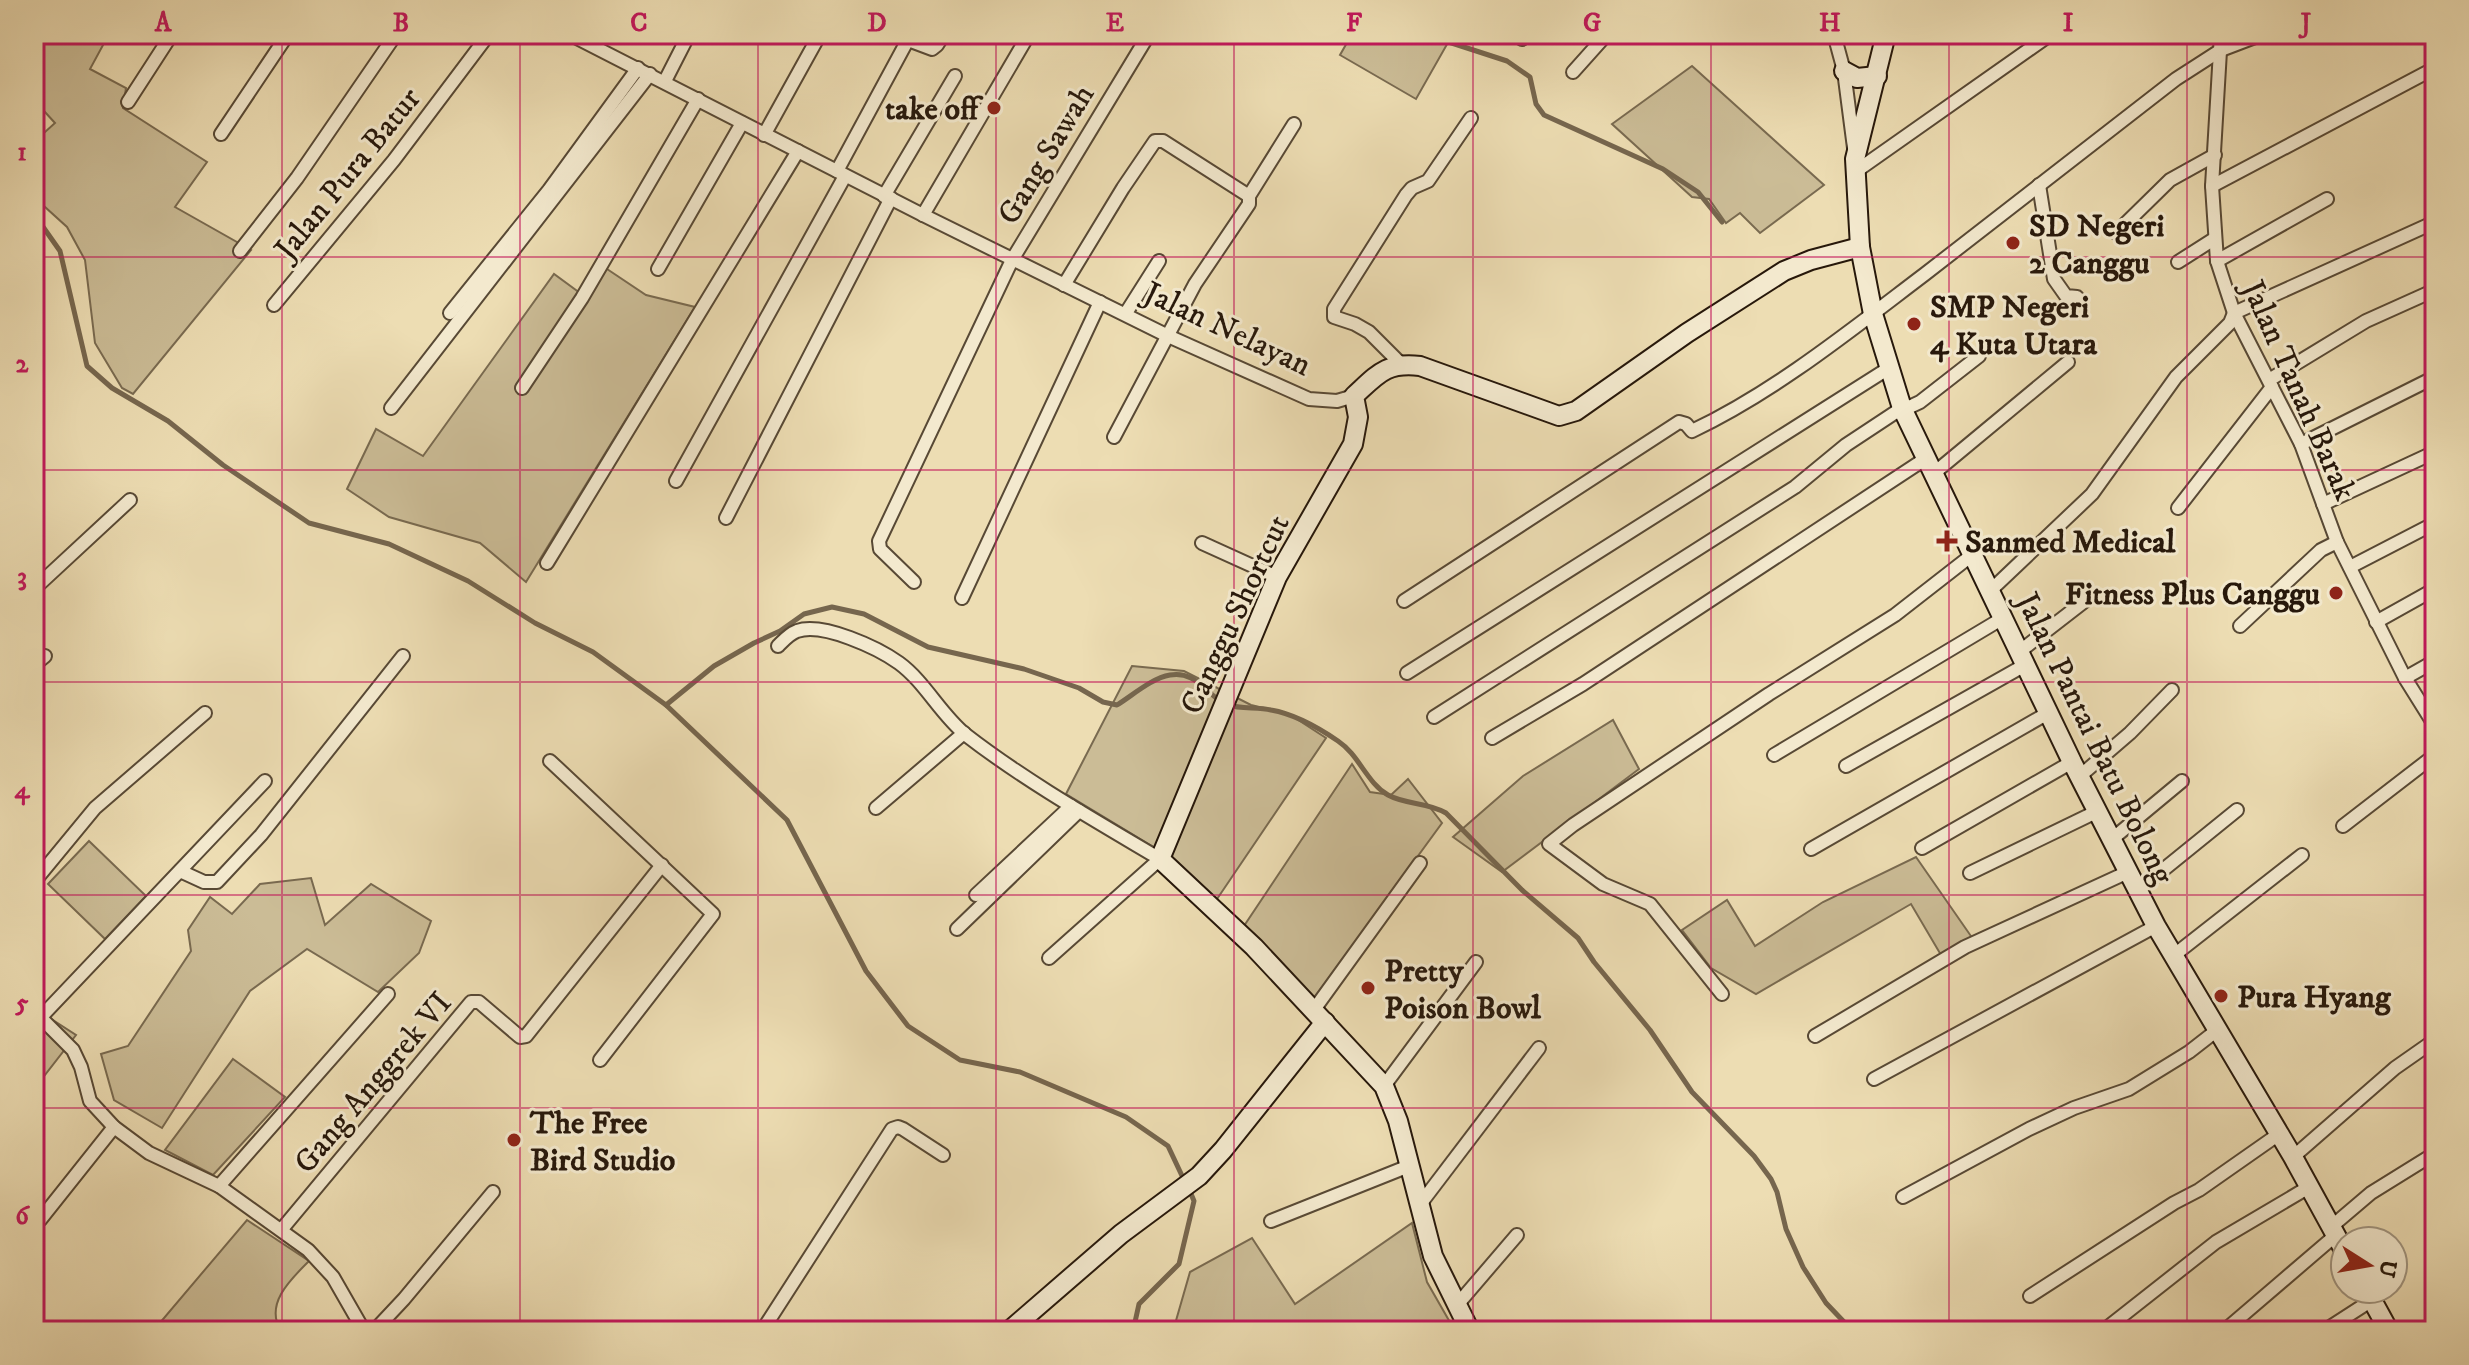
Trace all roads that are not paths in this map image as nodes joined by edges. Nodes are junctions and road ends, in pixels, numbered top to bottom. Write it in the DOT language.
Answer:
graph roads {
  1 [pos="172,34"];
  2 [pos="288,34"];
  3 [pos="396,34"];
  4 [pos="489,34"];
  5 [pos="569,34"];
  6 [pos="598,34"];
  7 [pos="689,34"];
  8 [pos="820,34"];
  9 [pos="944,34"];
  10 [pos="1029,34"];
  11 [pos="1149,34"];
  12 [pos="1607,34"];
  13 [pos="1834,34"];
  14 [pos="1886,34"];
  15 [pos="2051,34"];
  16 [pos="2221,34"];
  17 [pos="2263,34"];
  18 [pos="909,37"];
  19 [pos="592,47"];
  20 [pos="2221,50"];
  21 [pos="2435,68"];
  22 [pos="644,71"];
  23 [pos="1844,71"];
  24 [pos="1573,72"];
  25 [pos="955,76"];
  26 [pos="1877,76"];
  27 [pos="665,81"];
  28 [pos="698,99"];
  29 [pos="128,102"];
  30 [pos="1471,118"];
  31 [pos="742,123"];
  32 [pos="1294,124"];
  33 [pos="221,134"];
  34 [pos="764,135"];
  35 [pos="798,151"];
  36 [pos="2215,155"];
  37 [pos="1855,166"];
  38 [pos="841,174"];
  39 [pos="2039,185"];
  40 [pos="2212,186"];
  41 [pos="1249,196"];
  42 [pos="888,197"];
  43 [pos="2327,199"];
  44 [pos="923,215"];
  45 [pos="2435,222"];
  46 [pos="2116,233"];
  47 [pos="2214,239"];
  48 [pos="1860,247"];
  49 [pos="240,251"];
  50 [pos="1012,260"];
  51 [pos="1159,261"];
  52 [pos="2217,261"];
  53 [pos="2178,262"];
  54 [pos="658,269"];
  55 [pos="1064,285"];
  56 [pos="2435,290"];
  57 [pos="2077,297"];
  58 [pos="1100,302"];
  59 [pos="274,305"];
  60 [pos="450,313"];
  61 [pos="1126,313"];
  62 [pos="2234,313"];
  63 [pos="1873,314"];
  64 [pos="1168,336"];
  65 [pos="1979,356"];
  66 [pos="2068,362"];
  67 [pos="1401,364"];
  68 [pos="1889,368"];
  69 [pos="2435,377"];
  70 [pos="2270,384"];
  71 [pos="522,388"];
  72 [pos="1354,396"];
  73 [pos="391,408"];
  74 [pos="1903,409"];
  75 [pos="1114,437"];
  76 [pos="2301,444"];
  77 [pos="2435,452"];
  78 [pos="1929,467"];
  79 [pos="676,481"];
  80 [pos="130,500"];
  81 [pos="2323,504"];
  82 [pos="2178,508"];
  83 [pos="726,518"];
  84 [pos="2435,523"];
  85 [pos="2337,542"];
  86 [pos="1202,543"];
  87 [pos="1972,555"];
  88 [pos="547,563"];
  89 [pos="2350,567"];
  90 [pos="1277,577"];
  91 [pos="914,582"];
  92 [pos="34,589"];
  93 [pos="2435,589"];
  94 [pos="1990,591"];
  95 [pos="2090,597"];
  96 [pos="962,598"];
  97 [pos="1404,601"];
  98 [pos="2003,618"];
  99 [pos="2376,622"];
  100 [pos="2240,626"];
  101 [pos="778,646"];
  102 [pos="403,656"];
  103 [pos="2022,658"];
  104 [pos="2435,661"];
  105 [pos="1407,673"];
  106 [pos="2405,678"];
  107 [pos="2172,690"];
  108 [pos="205,713"];
  109 [pos="2048,713"];
  110 [pos="1434,717"];
  111 [pos="2435,726"];
  112 [pos="964,733"];
  113 [pos="1492,738"];
  114 [pos="1774,755"];
  115 [pos="2435,755"];
  116 [pos="550,761"];
  117 [pos="1846,766"];
  118 [pos="2076,769"];
  119 [pos="265,781"];
  120 [pos="2182,781"];
  121 [pos="876,808"];
  122 [pos="1075,808"];
  123 [pos="2237,810"];
  124 [pos="2098,811"];
  125 [pos="2343,826"];
  126 [pos="2111,840"];
  127 [pos="1922,848"];
  128 [pos="1811,849"];
  129 [pos="2302,855"];
  130 [pos="1160,859"];
  131 [pos="1420,863"];
  132 [pos="662,865"];
  133 [pos="180,871"];
  134 [pos="2128,872"];
  135 [pos="1970,873"];
  136 [pos="34,882"];
  137 [pos="2137,891"];
  138 [pos="976,895"];
  139 [pos="2156,926"];
  140 [pos="957,929"];
  141 [pos="2173,956"];
  142 [pos="1049,958"];
  143 [pos="1476,962"];
  144 [pos="388,994"];
  145 [pos="1722,994"];
  146 [pos="37,1014"];
  147 [pos="1319,1016"];
  148 [pos="2216,1031"];
  149 [pos="1815,1036"];
  150 [pos="2435,1040"];
  151 [pos="1539,1048"];
  152 [pos="600,1060"];
  153 [pos="1874,1079"];
  154 [pos="1384,1086"];
  155 [pos="114,1127"];
  156 [pos="2279,1134"];
  157 [pos="943,1155"];
  158 [pos="2435,1156"];
  159 [pos="2293,1157"];
  160 [pos="1409,1166"];
  161 [pos="219,1186"];
  162 [pos="2309,1187"];
  163 [pos="493,1192"];
  164 [pos="1903,1197"];
  165 [pos="1418,1207"];
  166 [pos="40,1220"];
  167 [pos="1271,1221"];
  168 [pos="2330,1225"];
  169 [pos="2339,1225"];
  170 [pos="282,1229"];
  171 [pos="1517,1235"];
  172 [pos="2329,1235"];
  173 [pos="2030,1296"];
  174 [pos="1457,1305"];
  175 [pos="2356,1305"];
  176 [pos="2375,1305"];
  177 [pos="364,1331"];
  178 [pos="374,1331"];
  179 [pos="762,1331"];
  180 [pos="1009,1331"];
  181 [pos="1470,1331"];
  182 [pos="2103,1331"];
  183 [pos="2224,1331"];
  184 [pos="2324,1331"];
  185 [pos="2389,1331"];
  1 -- 29 [label="street"];
  2 -- 33 [label="street"];
  3 -- 49 [label="street"];
  4 -- 59 [label="street, Jalan Pura Batur"];
  5 -- 19 [label="street, Jalan Nelayan"];
  6 -- 19 [label="street"];
  7 -- 27 [label="street"];
  8 -- 34 [label="street"];
  9 -- 18 [label="street"];
  10 -- 44 [label="street"];
  11 -- 50 [label="street, Gang Sawah"];
  12 -- 24 [label="street"];
  13 -- 23 [label="street, Jalan Pantai Batu Bolong"];
  14 -- 26 [label="street"];
  15 -- 37 [label="street"];
  16 -- 20 [label="street, Jalan Tanah Barak"];
  17 -- 20 [label="street"];
  18 -- 38 [label="street"];
  19 -- 22 [label="street, Jalan Nelayan"];
  20 -- 36 [label="street, Jalan Tanah Barak"];
  20 -- 39 [label="street"];
  21 -- 40 [label="street"];
  22 -- 27 [label="street, Jalan Nelayan"];
  22 -- 60 [label="street"];
  22 -- 73 [label="street"];
  23 -- 26 [label="street"];
  23 -- 37 [label="street, Jalan Pantai Batu Bolong"];
  25 -- 42 [label="street"];
  26 -- 37 [label="street"];
  27 -- 28 [label="street, Jalan Nelayan"];
  28 -- 31 [label="street, Jalan Nelayan"];
  28 -- 71 [label="street"];
  30 -- 67 [label="street"];
  31 -- 34 [label="street, Jalan Nelayan"];
  31 -- 54 [label="street"];
  32 -- 41 [label="street"];
  34 -- 35 [label="street, Jalan Nelayan"];
  35 -- 38 [label="street, Jalan Nelayan"];
  35 -- 88 [label="street"];
  36 -- 40 [label="street, Jalan Tanah Barak"];
  36 -- 46 [label="street"];
  37 -- 48 [label="street, Jalan Pantai Batu Bolong"];
  38 -- 42 [label="street, Jalan Nelayan"];
  38 -- 79 [label="street"];
  39 -- 57 [label="street"];
  39 -- 63 [label="street"];
  40 -- 47 [label="street, Jalan Tanah Barak"];
  41 -- 55 [label="street"];
  41 -- 64 [label="street"];
  42 -- 44 [label="street, Jalan Nelayan"];
  42 -- 83 [label="street"];
  43 -- 52 [label="street"];
  44 -- 50 [label="street, Jalan Nelayan"];
  45 -- 62 [label="street"];
  47 -- 52 [label="street, Jalan Tanah Barak"];
  47 -- 53 [label="street"];
  48 -- 63 [label="street, Jalan Pantai Batu Bolong"];
  48 -- 67 [label="street"];
  50 -- 55 [label="street, Jalan Nelayan"];
  50 -- 91 [label="street, Gang Sawah"];
  51 -- 61 [label="street"];
  52 -- 62 [label="street, Jalan Tanah Barak"];
  55 -- 58 [label="street, Jalan Nelayan"];
  56 -- 70 [label="street"];
  58 -- 61 [label="street, Jalan Nelayan"];
  58 -- 96 [label="street"];
  61 -- 64 [label="street, Jalan Nelayan"];
  62 -- 70 [label="street, Jalan Tanah Barak"];
  62 -- 94 [label="street"];
  63 -- 68 [label="street, Jalan Pantai Batu Bolong"];
  63 -- 97 [label="street"];
  64 -- 72 [label="street, Jalan Nelayan"];
  64 -- 75 [label="street"];
  65 -- 74 [label="street"];
  66 -- 78 [label="street"];
  67 -- 72 [label="street"];
  68 -- 74 [label="street, Jalan Pantai Batu Bolong"];
  68 -- 105 [label="street"];
  69 -- 76 [label="street"];
  70 -- 76 [label="street, Jalan Tanah Barak"];
  70 -- 82 [label="street"];
  72 -- 90 [label="street, Canggu Shortcut"];
  74 -- 78 [label="street, Jalan Pantai Batu Bolong"];
  74 -- 110 [label="street"];
  76 -- 81 [label="street, Jalan Tanah Barak"];
  77 -- 81 [label="street"];
  78 -- 87 [label="street, Jalan Pantai Batu Bolong"];
  78 -- 113 [label="street"];
  80 -- 92 [label="street"];
  81 -- 85 [label="street, Jalan Tanah Barak"];
  84 -- 89 [label="street"];
  85 -- 89 [label="street, Jalan Tanah Barak"];
  85 -- 100 [label="street"];
  86 -- 90 [label="street"];
  87 -- 94 [label="street, Jalan Pantai Batu Bolong"];
  87 -- 145 [label="street"];
  89 -- 99 [label="street, Jalan Tanah Barak"];
  90 -- 130 [label="street, Canggu Shortcut"];
  93 -- 99 [label="street"];
  94 -- 98 [label="street, Jalan Pantai Batu Bolong"];
  95 -- 103 [label="street"];
  98 -- 103 [label="street, Jalan Pantai Batu Bolong"];
  98 -- 114 [label="street"];
  99 -- 106 [label="street, Jalan Tanah Barak"];
  101 -- 112 [label="street"];
  102 -- 133 [label="street"];
  103 -- 109 [label="street, Jalan Pantai Batu Bolong"];
  103 -- 117 [label="street"];
  104 -- 106 [label="street"];
  106 -- 111 [label="street, Jalan Tanah Barak"];
  107 -- 118 [label="street"];
  108 -- 136 [label="street"];
  109 -- 118 [label="street, Jalan Pantai Batu Bolong"];
  109 -- 128 [label="street"];
  112 -- 121 [label="street"];
  112 -- 122 [label="street"];
  115 -- 125 [label="street"];
  116 -- 132 [label="street"];
  118 -- 124 [label="street, Jalan Pantai Batu Bolong"];
  118 -- 127 [label="street"];
  119 -- 133 [label="street"];
  120 -- 126 [label="street"];
  122 -- 130 [label="street"];
  122 -- 138 [label="street"];
  122 -- 140 [label="street"];
  123 -- 137 [label="street"];
  124 -- 126 [label="street, Jalan Pantai Batu Bolong"];
  124 -- 135 [label="street"];
  126 -- 134 [label="street, Jalan Pantai Batu Bolong"];
  129 -- 141 [label="street"];
  130 -- 142 [label="street"];
  130 -- 147 [label="street"];
  131 -- 147 [label="street"];
  132 -- 152 [label="street"];
  132 -- 170 [label="street, Gang Anggrek VI"];
  133 -- 146 [label="street"];
  134 -- 137 [label="street, Jalan Pantai Batu Bolong"];
  134 -- 149 [label="street"];
  137 -- 139 [label="street, Jalan Pantai Batu Bolong"];
  139 -- 141 [label="street, Jalan Pantai Batu Bolong"];
  139 -- 153 [label="street"];
  141 -- 148 [label="street, Jalan Pantai Batu Bolong"];
  143 -- 154 [label="street"];
  144 -- 161 [label="street"];
  146 -- 155 [label="street"];
  147 -- 154 [label="street"];
  147 -- 180 [label="street"];
  148 -- 156 [label="street, Jalan Pantai Batu Bolong"];
  148 -- 164 [label="street"];
  150 -- 159 [label="street"];
  151 -- 165 [label="street"];
  154 -- 160 [label="street"];
  155 -- 161 [label="street"];
  155 -- 166 [label="street"];
  156 -- 159 [label="street, Jalan Pantai Batu Bolong"];
  156 -- 173 [label="street"];
  157 -- 179 [label="street"];
  158 -- 169 [label="street"];
  159 -- 162 [label="street, Jalan Pantai Batu Bolong"];
  160 -- 165 [label="street"];
  160 -- 167 [label="street"];
  161 -- 170 [label="street"];
  162 -- 168 [label="street, Jalan Pantai Batu Bolong"];
  162 -- 182 [label="street"];
  163 -- 178 [label="street"];
  165 -- 174 [label="street"];
  170 -- 177 [label="street"];
  171 -- 174 [label="street"];
  172 -- 183 [label="street"];
  174 -- 181 [label="street"];
  175 -- 184 [label="street"];
  176 -- 185 [label="street"];
}
